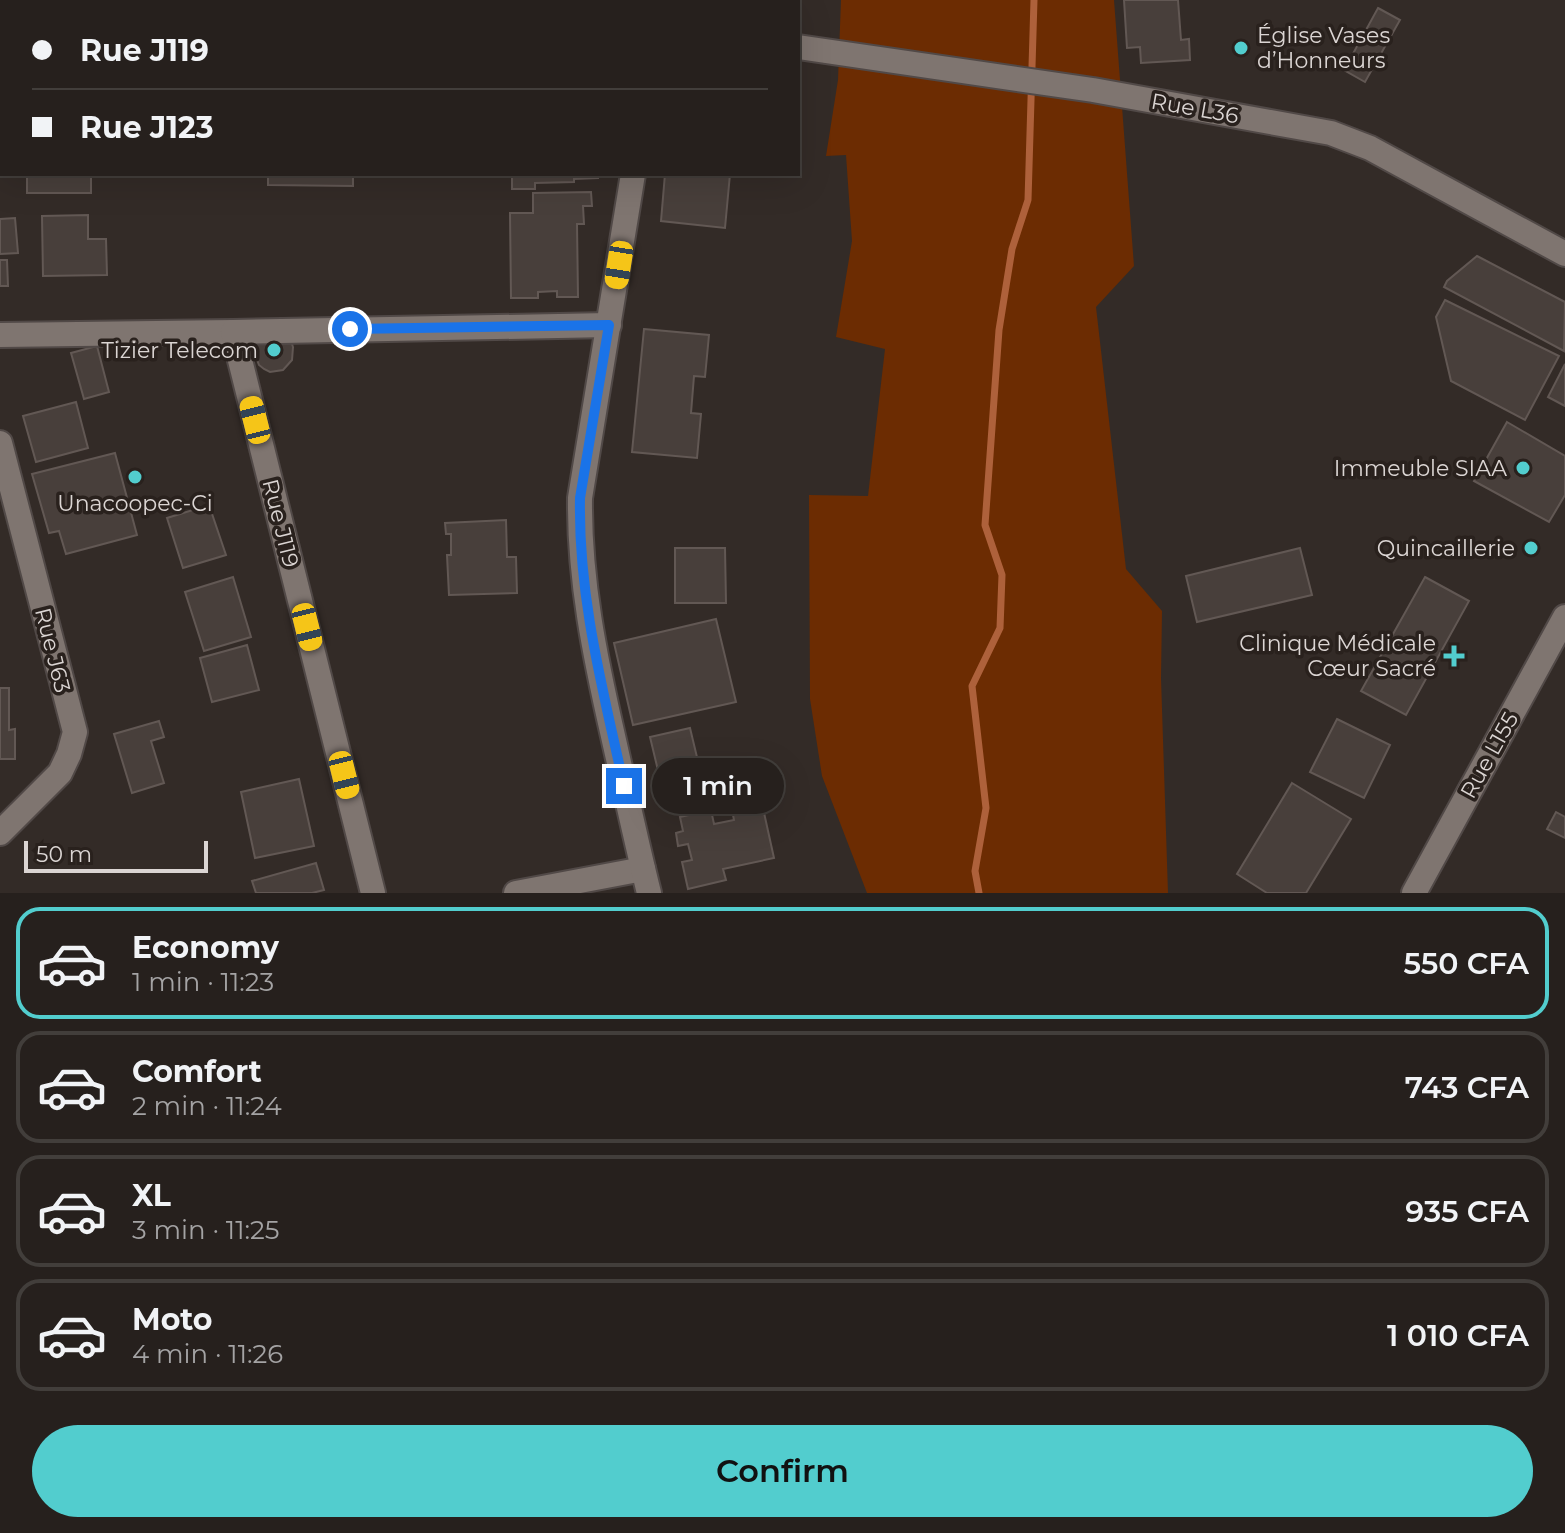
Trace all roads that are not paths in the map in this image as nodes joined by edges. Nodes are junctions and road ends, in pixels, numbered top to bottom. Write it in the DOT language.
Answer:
graph roads {
  1 [pos="800,47"];
  2 [pos="633,176"];
  3 [pos="1565,254"];
  4 [pos="609,325"];
  5 [pos="233,332"];
  6 [pos="0,335"];
  7 [pos="0,443"];
  8 [pos="1565,617"];
  9 [pos="0,833"];
  10 [pos="643,869"];
  11 [pos="373,893"];
  12 [pos="516,893"];
  13 [pos="649,893"];
  14 [pos="1414,893"];
  1 -- 3 [label="street, Rue L36"];
  2 -- 4 [label="street"];
  4 -- 5 [label="street"];
  4 -- 10 [label="street"];
  5 -- 6 [label="street"];
  5 -- 11 [label="street, Rue J119"];
  7 -- 9 [label="street, Rue J63"];
  8 -- 14 [label="street, Rue L155"];
  10 -- 12 [label="street"];
  10 -- 13 [label="street"];
}
